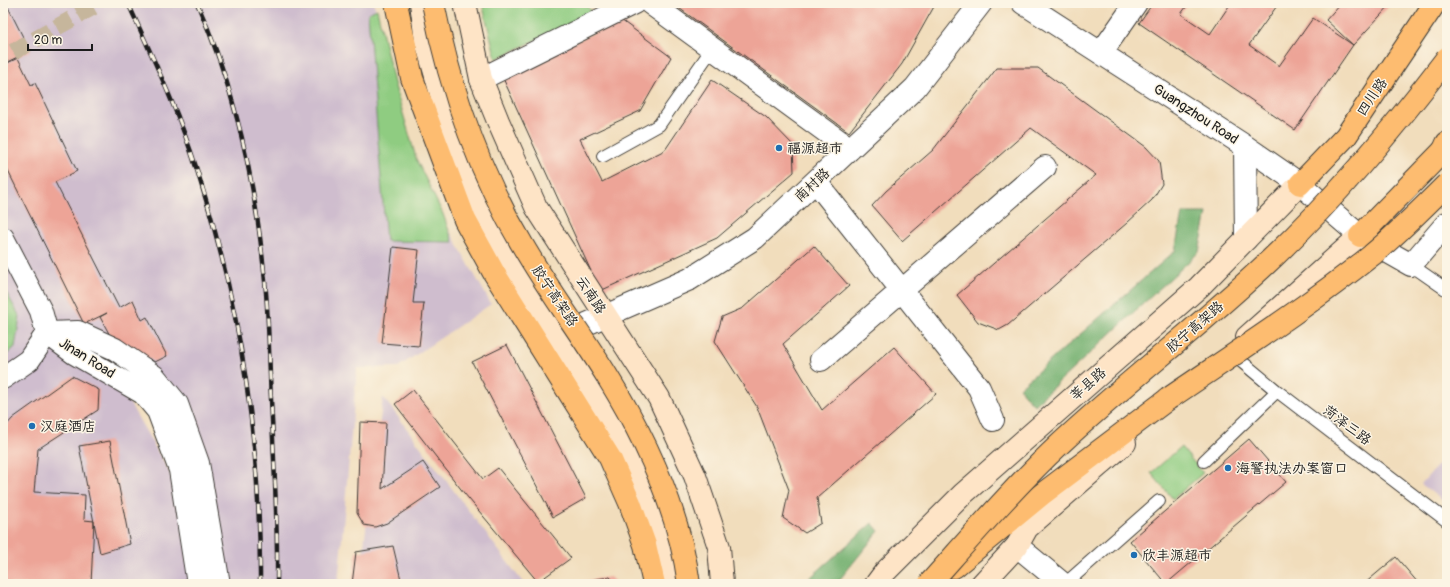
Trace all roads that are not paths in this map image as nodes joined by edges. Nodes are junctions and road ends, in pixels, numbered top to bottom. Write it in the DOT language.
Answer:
graph roads {
  1 [pos="396,3"];
  2 [pos="421,3"];
  3 [pos="433,3"];
  4 [pos="465,3"];
  5 [pos="634,3"];
  6 [pos="650,3"];
  7 [pos="981,3"];
  8 [pos="1023,3"];
  9 [pos="1136,3"];
  10 [pos="1435,3"];
  11 [pos="712,49"];
  12 [pos="1101,53"];
  13 [pos="1447,58"];
  14 [pos="481,79"];
  15 [pos="1245,146"];
  16 [pos="1446,148"];
  17 [pos="850,150"];
  18 [pos="603,156"];
  19 [pos="1045,167"];
  20 [pos="816,182"];
  21 [pos="1300,184"];
  22 [pos="1447,184"];
  23 [pos="1447,223"];
  24 [pos="1360,236"];
  25 [pos="3,238"];
  26 [pos="1246,239"];
  27 [pos="1410,265"];
  28 [pos="1447,290"];
  29 [pos="902,291"];
  30 [pos="604,316"];
  31 [pos="47,333"];
  32 [pos="558,336"];
  33 [pos="1230,352"];
  34 [pos="821,360"];
  35 [pos="3,378"];
  36 [pos="1277,391"];
  37 [pos="993,420"];
  38 [pos="1204,461"];
  39 [pos="1159,501"];
  40 [pos="1447,520"];
  41 [pos="1017,546"];
  42 [pos="198,584"];
  43 [pos="219,584"];
  44 [pos="654,584"];
  45 [pos="671,584"];
  46 [pos="689,584"];
  47 [pos="722,584"];
  48 [pos="876,584"];
  49 [pos="929,584"];
  50 [pos="935,584"];
  51 [pos="982,584"];
  52 [pos="1064,584"];
  1 -- 44 [label="main road"];
  2 -- 32 [label="main road"];
  3 -- 46 [label="main road, 胶宁高架路, bridge"];
  4 -- 14 [label="main road, 云南路"];
  5 -- 14 [label="street"];
  6 -- 11 [label="street"];
  7 -- 17 [label="street, 南村路"];
  8 -- 12 [label="street, Guangzhou Road"];
  9 -- 12 [label="street"];
  10 -- 21 [label="main road, 四川路"];
  11 -- 17 [label="street"];
  11 -- 18 [label="lane"];
  12 -- 15 [label="street, Guangzhou Road"];
  13 -- 49 [label="main road, 胶宁高架路, bridge"];
  14 -- 30 [label="main road, 云南路"];
  15 -- 21 [label="street, Guangzhou Road"];
  15 -- 26 [label="street"];
  16 -- 24 [label="main road"];
  17 -- 20 [label="street, 南村路"];
  19 -- 29 [label="street"];
  20 -- 29 [label="street"];
  20 -- 30 [label="street, 南村路"];
  21 -- 24 [label="street, Guangzhou Road"];
  21 -- 26 [label="main road, 莘县路"];
  22 -- 50 [label="main road, bridge"];
  23 -- 27 [label="street"];
  24 -- 27 [label="street, Guangzhou Road"];
  24 -- 33 [label="main road"];
  25 -- 31 [label="street"];
  26 -- 48 [label="main road, 莘县路"];
  27 -- 28 [label="lane"];
  29 -- 34 [label="street"];
  29 -- 37 [label="street"];
  30 -- 32 [label="street, 南村路"];
  30 -- 47 [label="main road, 云南路"];
  31 -- 35 [label="street"];
  31 -- 42 [label="street, Jinan Road"];
  31 -- 43 [label="street, Jinan Road"];
  32 -- 45 [label="main road"];
  33 -- 36 [label="lane, 菏泽三路"];
  33 -- 41 [label="main road"];
  36 -- 38 [label="lane"];
  36 -- 40 [label="lane, 菏泽三路"];
  39 -- 52 [label="lane"];
  41 -- 51 [label="main road"];
  41 -- 52 [label="street"];
}
